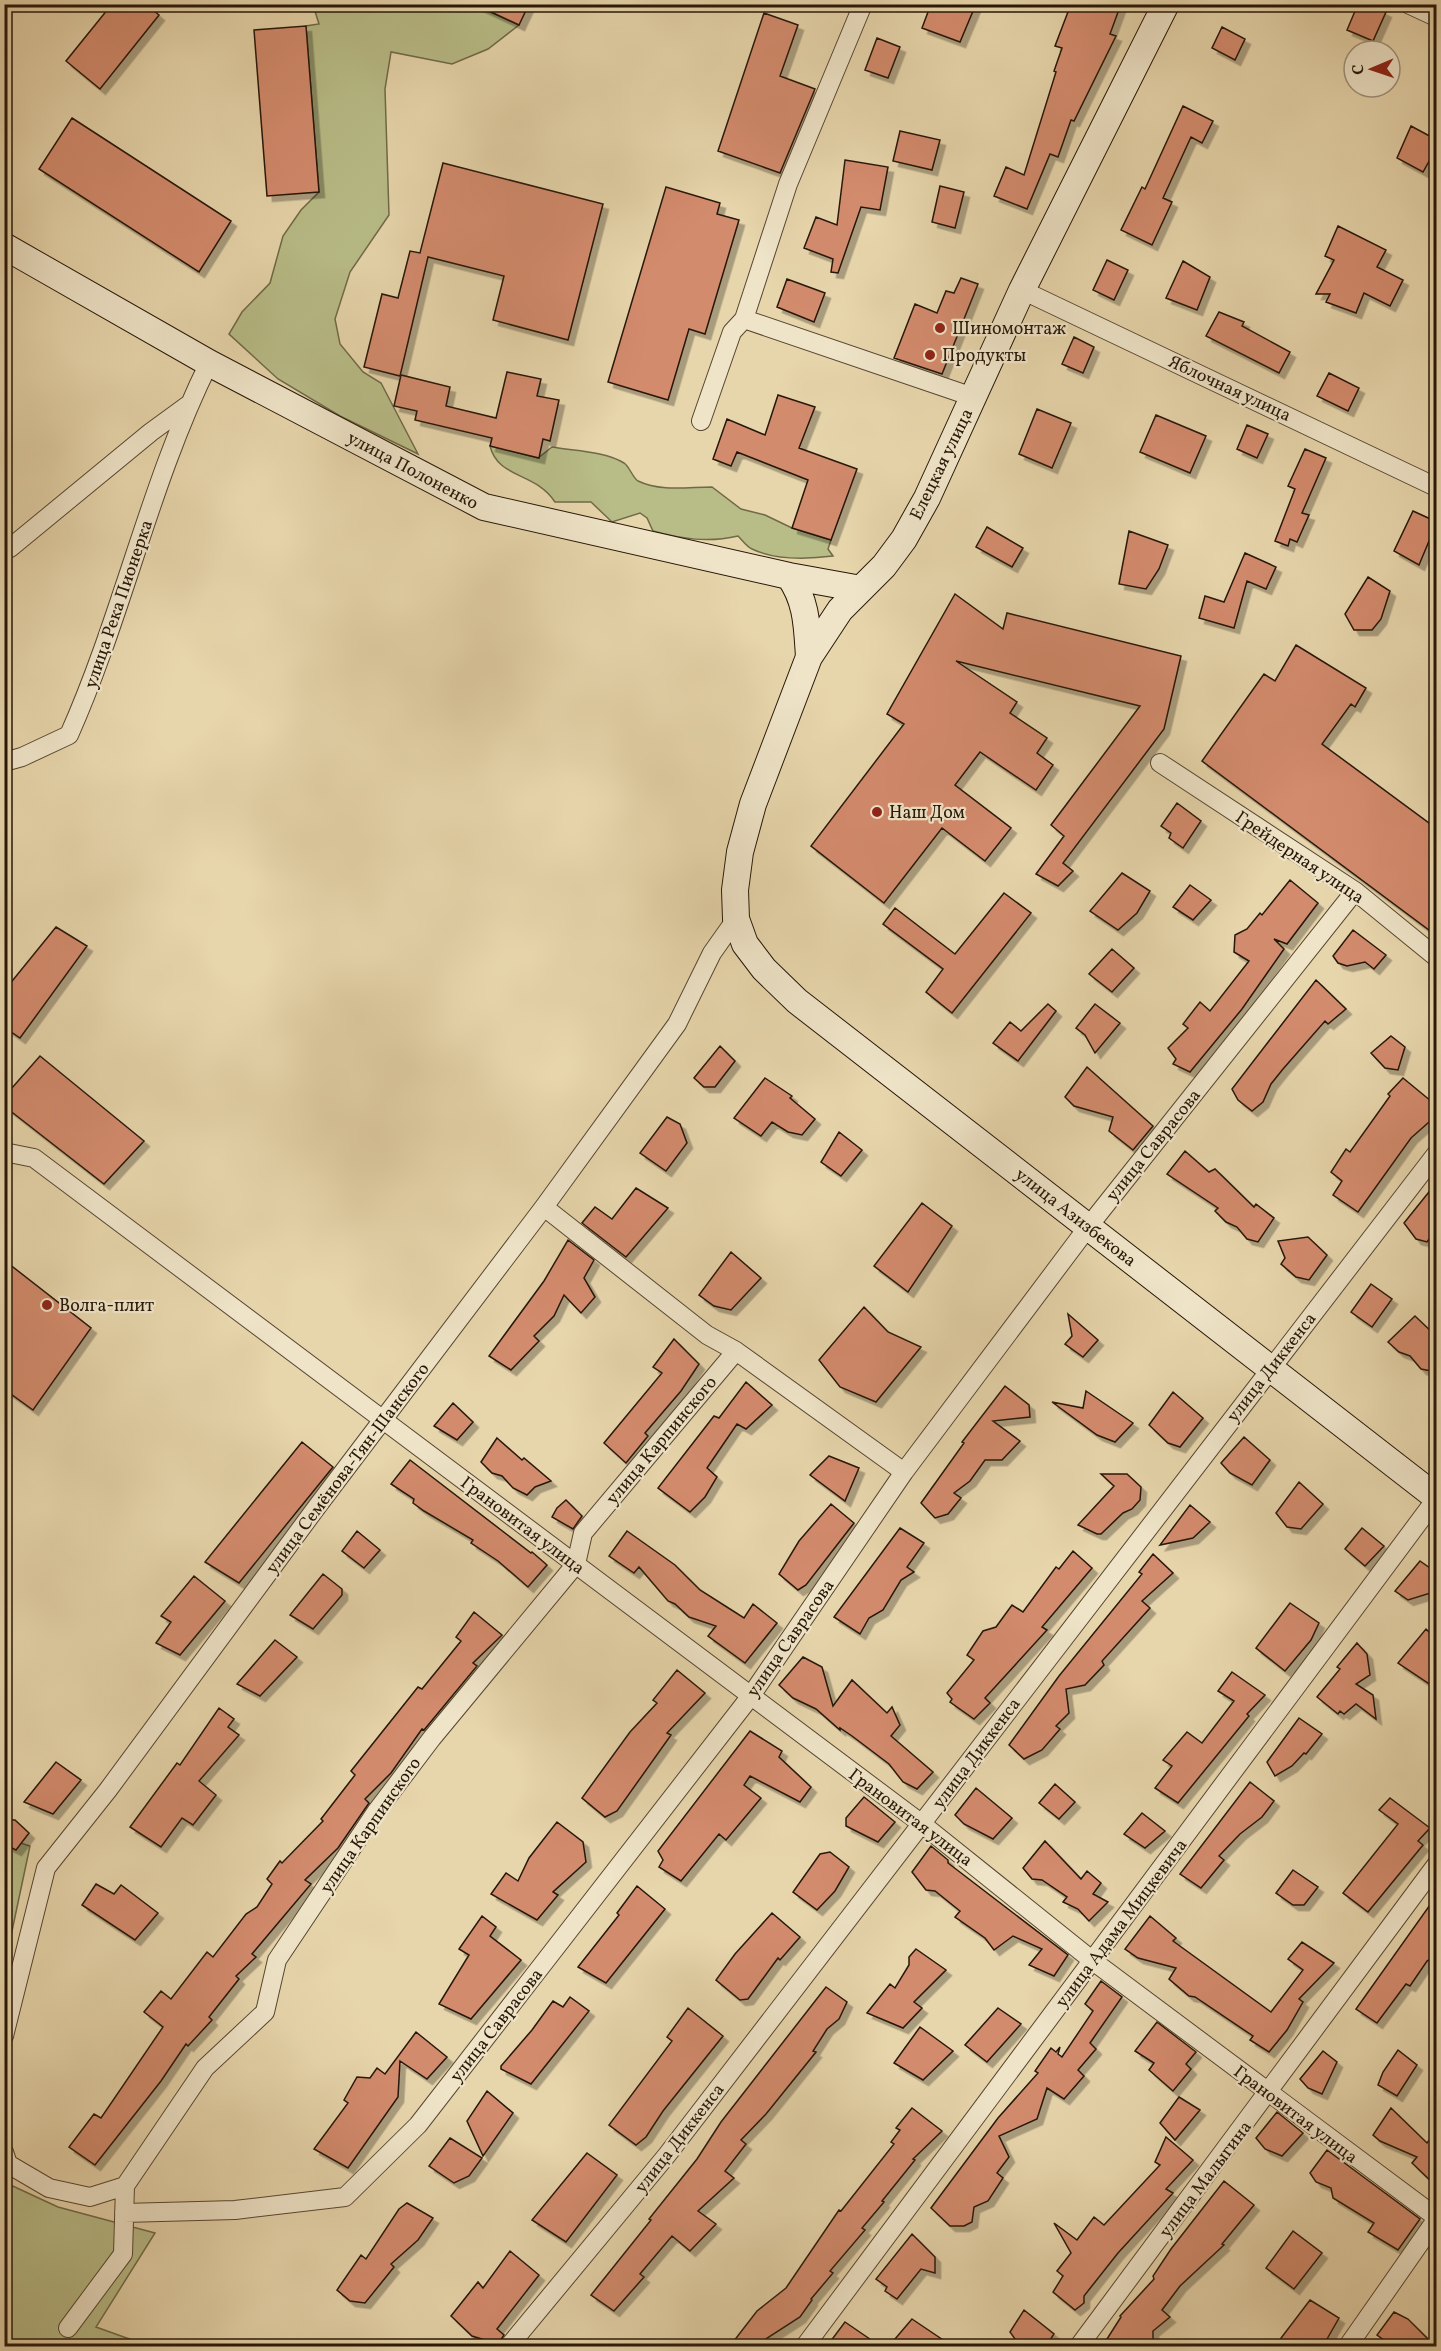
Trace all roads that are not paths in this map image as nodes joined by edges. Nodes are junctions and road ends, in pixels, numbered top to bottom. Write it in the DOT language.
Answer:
graph roads {
  1 [pos="862,4"];
  2 [pos="1166,4"];
  3 [pos="1408,4"];
  4 [pos="1437,16"];
  5 [pos="4,246"];
  6 [pos="1022,290"];
  7 [pos="744,319"];
  8 [pos="209,363"];
  9 [pos="973,397"];
  10 [pos="188,405"];
  11 [pos="701,421"];
  12 [pos="1437,487"];
  13 [pos="10,548"];
  14 [pos="789,576"];
  15 [pos="861,589"];
  16 [pos="809,657"];
  17 [pos="4,762"];
  18 [pos="1160,763"];
  19 [pos="1355,891"];
  20 [pos="736,919"];
  21 [pos="1437,957"];
  22 [pos="4,1152"];
  23 [pos="1437,1154"];
  24 [pos="544,1208"];
  25 [pos="1088,1227"];
  26 [pos="736,1351"];
  27 [pos="1270,1368"];
  28 [pos="382,1421"];
  29 [pos="904,1472"];
  30 [pos="1437,1498"];
  31 [pos="576,1564"];
  32 [pos="750,1697"];
  33 [pos="922,1824"];
  34 [pos="1437,1865"];
  35 [pos="1093,1961"];
  36 [pos="4,2036"];
  37 [pos="1269,2094"];
  38 [pos="4,2152"];
  39 [pos="125,2186"];
  40 [pos="124,2212"];
  41 [pos="1437,2219"];
  42 [pos="68,2328"];
  43 [pos="509,2346"];
  44 [pos="804,2346"];
  45 [pos="1079,2346"];
  46 [pos="1348,2346"];
  1 -- 7 [label="street"];
  2 -- 6 [label="main road, Елецкая улица"];
  3 -- 4 [label="street"];
  5 -- 8 [label="main road, улица Полоненко"];
  6 -- 9 [label="main road, Елецкая улица"];
  6 -- 12 [label="street, Яблочная улица"];
  7 -- 9 [label="street"];
  7 -- 11 [label="street"];
  8 -- 10 [label="street, улица Река Пионерка"];
  8 -- 14 [label="main road, улица Полоненко"];
  9 -- 15 [label="main road, Елецкая улица"];
  10 -- 13 [label="street, улица Река Пионерка"];
  10 -- 17 [label="street, улица Река Пионерка"];
  14 -- 15 [label="main road, улица Полоненко"];
  14 -- 16 [label="main road"];
  15 -- 16 [label="main road, Елецкая улица"];
  16 -- 20 [label="main road, Елецкая улица"];
  18 -- 19 [label="street, Грейдерная улица"];
  19 -- 21 [label="street, Грейдерная улица"];
  19 -- 25 [label="street, улица Саврасова"];
  20 -- 24 [label="street, улица Семёнова-Тян-Шанского"];
  20 -- 25 [label="main road, улица Азизбекова"];
  22 -- 28 [label="street, Грановитая улица"];
  23 -- 27 [label="street, улица Диккенса"];
  24 -- 26 [label="street"];
  24 -- 28 [label="street, улица Семёнова-Тян-Шанского"];
  25 -- 27 [label="main road, улица Азизбекова"];
  25 -- 29 [label="street, улица Саврасова"];
  26 -- 29 [label="street"];
  26 -- 31 [label="street, улица Карпинского"];
  27 -- 30 [label="main road, улица Азизбекова"];
  27 -- 33 [label="street, улица Диккенса"];
  28 -- 31 [label="street, Грановитая улица"];
  28 -- 36 [label="street, улица Семёнова-Тян-Шанского"];
  29 -- 32 [label="street, улица Саврасова"];
  30 -- 35 [label="street, улица Адама Мицкевича"];
  31 -- 32 [label="street, Грановитая улица"];
  31 -- 39 [label="street, улица Карпинского"];
  32 -- 33 [label="street, Грановитая улица"];
  32 -- 40 [label="street, улица Саврасова"];
  33 -- 35 [label="street, Грановитая улица"];
  33 -- 43 [label="street, улица Диккенса"];
  34 -- 37 [label="street, улица Малыгина"];
  35 -- 37 [label="street, Грановитая улица"];
  35 -- 44 [label="street, улица Адама Мицкевича"];
  37 -- 41 [label="street, Грановитая улица"];
  37 -- 45 [label="street, улица Малыгина"];
  38 -- 39 [label="street"];
  39 -- 40 [label="street"];
  40 -- 42 [label="street"];
  41 -- 46 [label="street"];
}
